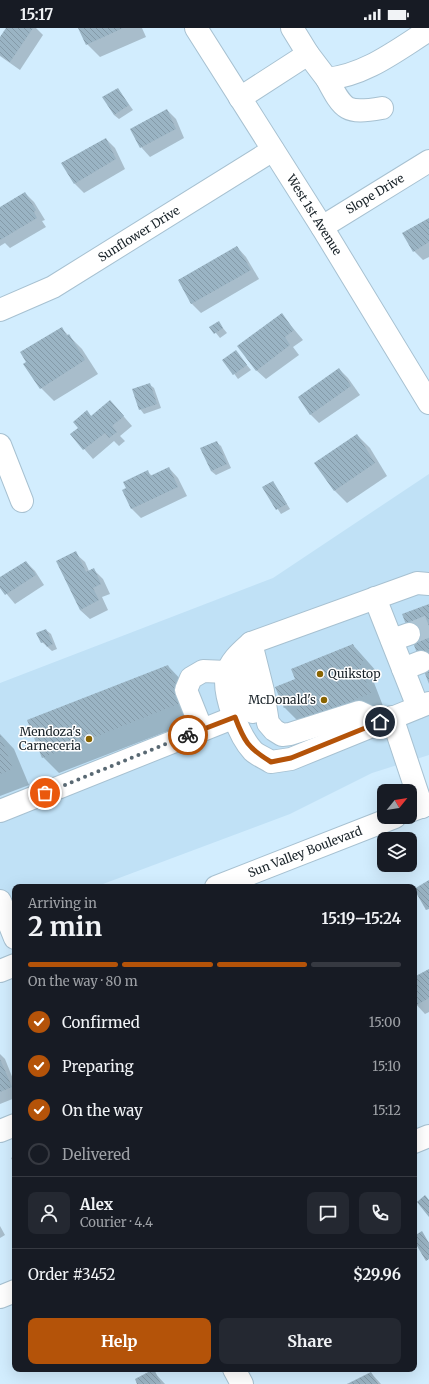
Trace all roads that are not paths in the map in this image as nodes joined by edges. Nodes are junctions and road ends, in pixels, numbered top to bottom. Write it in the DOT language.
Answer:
graph roads {
  1 [pos="196,28"];
  2 [pos="292,28"];
  3 [pos="429,30"];
  4 [pos="308,54"];
  5 [pos="327,79"];
  6 [pos="240,98"];
  7 [pos="382,108"];
  8 [pos="273,150"];
  9 [pos="429,161"];
  10 [pos="322,227"];
  11 [pos="0,310"];
  12 [pos="429,403"];
  13 [pos="0,444"];
  14 [pos="22,501"];
  15 [pos="429,584"];
  16 [pos="375,598"];
  17 [pos="252,653"];
  18 [pos="227,672"];
  19 [pos="423,705"];
  20 [pos="235,717"];
  21 [pos="386,720"];
  22 [pos="202,730"];
  23 [pos="420,807"];
  24 [pos="0,811"];
  25 [pos="377,824"];
  26 [pos="224,884"];
  27 [pos="0,900"];
  28 [pos="12,930"];
  29 [pos="12,966"];
  30 [pos="0,971"];
  31 [pos="12,1126"];
  32 [pos="0,1130"];
  33 [pos="429,1136"];
  34 [pos="417,1141"];
  35 [pos="12,1292"];
  36 [pos="0,1297"];
  37 [pos="236,1372"];
  38 [pos="242,1384"];
  1 -- 6 [label="street, West 1st Avenue"];
  2 -- 4 [label="street"];
  3 -- 5 [label="street"];
  4 -- 5 [label="street"];
  4 -- 6 [label="street"];
  5 -- 7 [label="street"];
  6 -- 8 [label="street, West 1st Avenue"];
  8 -- 10 [label="street, West 1st Avenue"];
  8 -- 11 [label="street, Sunflower Drive"];
  9 -- 10 [label="street, Slope Drive"];
  10 -- 12 [label="street, West 1st Avenue"];
  13 -- 14 [label="street"];
  15 -- 16 [label="street"];
  16 -- 17 [label="street"];
  16 -- 19 [label="street"];
  17 -- 18 [label="street"];
  17 -- 21 [label="street"];
  18 -- 20 [label="street"];
  18 -- 22 [label="street"];
  19 -- 21 [label="street"];
  20 -- 21 [label="street"];
  20 -- 22 [label="street"];
  21 -- 23 [label="street"];
  22 -- 24 [label="street"];
  25 -- 26 [label="street, Sun Valley Boulevard"];
  27 -- 28 [label="street"];
  29 -- 30 [label="street"];
  31 -- 32 [label="street"];
  33 -- 34 [label="street"];
  35 -- 36 [label="street"];
  37 -- 38 [label="street"];
}
